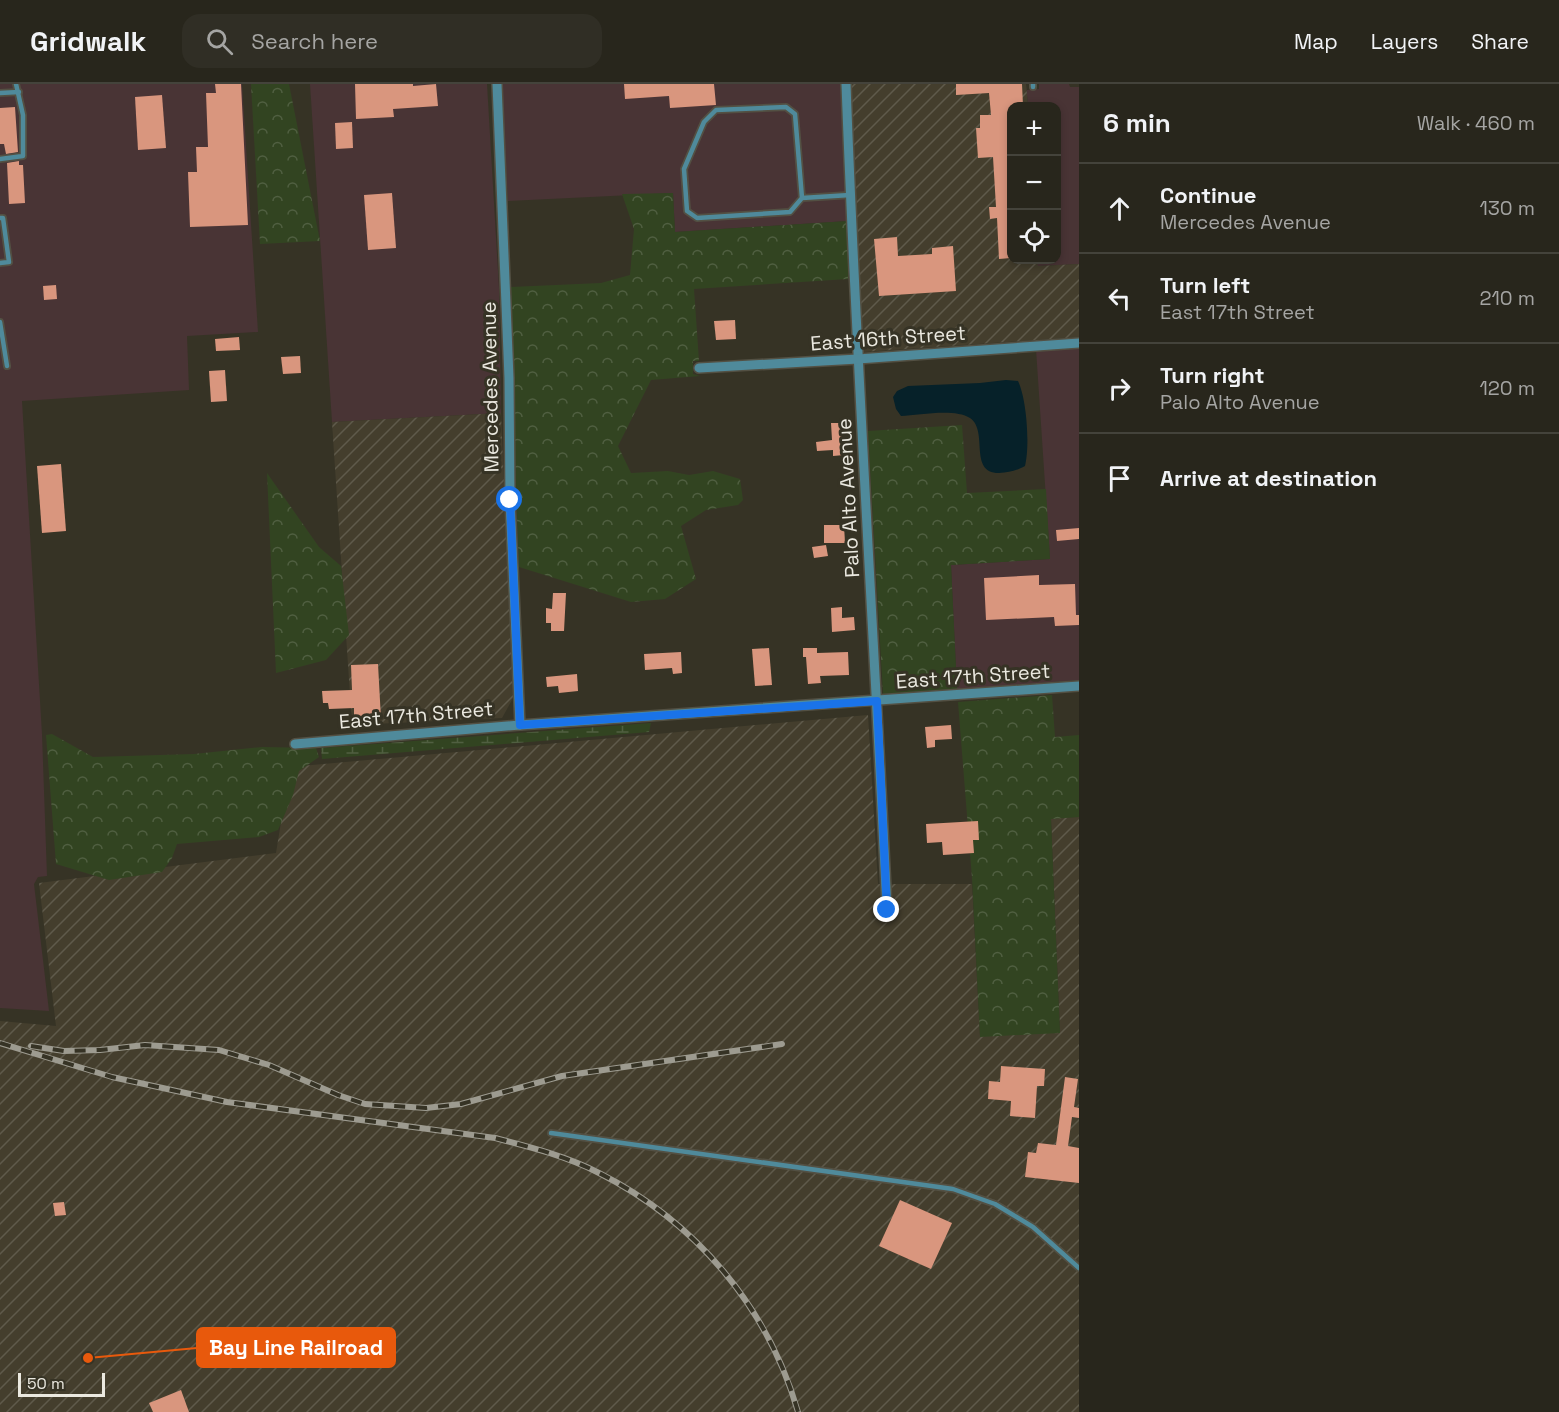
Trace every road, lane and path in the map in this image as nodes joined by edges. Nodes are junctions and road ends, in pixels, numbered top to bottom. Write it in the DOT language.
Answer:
graph roads {
  1 [pos="16,84"];
  2 [pos="497,84"];
  3 [pos="846,84"];
  4 [pos="19,92"];
  5 [pos="0,93"];
  6 [pos="0,159"];
  7 [pos="850,195"];
  8 [pos="802,198"];
  9 [pos="0,218"];
  10 [pos="0,263"];
  11 [pos="0,322"];
  12 [pos="1079,343"];
  13 [pos="858,359"];
  14 [pos="7,366"];
  15 [pos="699,368"];
  16 [pos="1079,686"];
  17 [pos="877,701"];
  18 [pos="520,725"];
  19 [pos="295,744"];
  20 [pos="887,910"];
  21 [pos="551,1133"];
  22 [pos="1079,1268"];
  1 -- 4 [label="lane"];
  2 -- 18 [label="street, Mercedes Avenue"];
  3 -- 7 [label="street, Palo Alto Avenue"];
  4 -- 5 [label="lane"];
  4 -- 6 [label="lane"];
  7 -- 8 [label="lane"];
  7 -- 13 [label="street, Palo Alto Avenue"];
  8 -- 8 [label="lane"];
  9 -- 10 [label="lane"];
  11 -- 14 [label="lane"];
  12 -- 13 [label="street, East 16th Street"];
  13 -- 15 [label="street, East 16th Street"];
  13 -- 17 [label="street, Palo Alto Avenue"];
  16 -- 17 [label="street, East 17th Street"];
  17 -- 18 [label="street, East 17th Street"];
  17 -- 20 [label="street, Palo Alto Avenue"];
  18 -- 19 [label="street, East 17th Street"];
  21 -- 22 [label="lane"];
}
